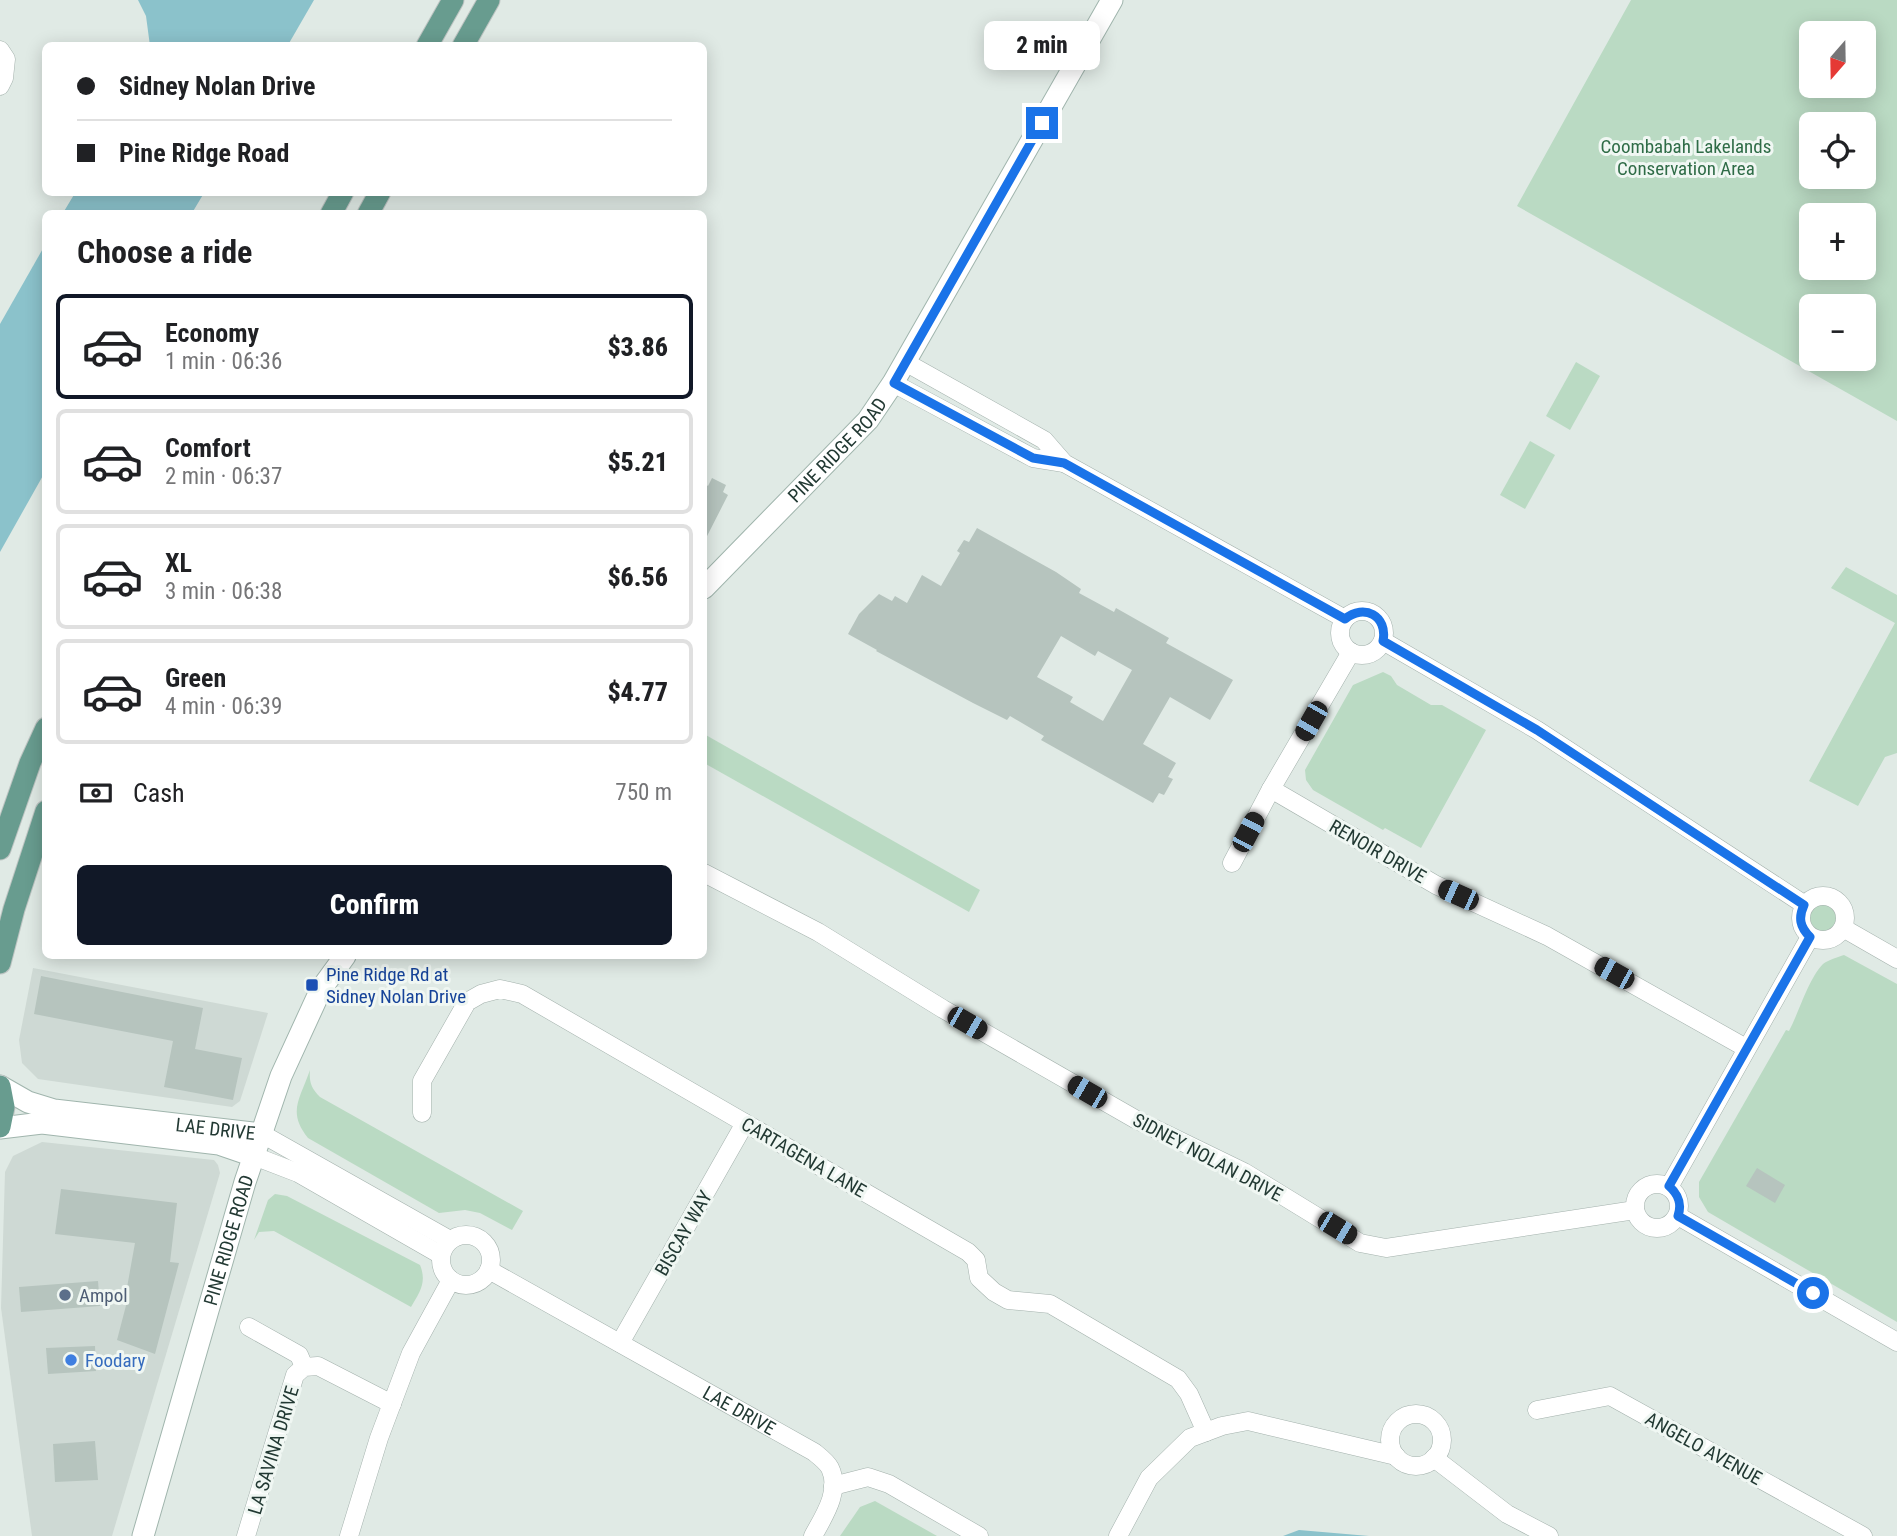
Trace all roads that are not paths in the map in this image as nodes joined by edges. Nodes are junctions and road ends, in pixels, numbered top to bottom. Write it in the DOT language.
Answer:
graph roads {
  1 [pos="453,0"];
  2 [pos="489,0"];
  3 [pos="1112,0"];
  4 [pos="429,42"];
  5 [pos="465,42"];
  6 [pos="0,50"];
  7 [pos="0,86"];
  8 [pos="905,362"];
  9 [pos="894,383"];
  10 [pos="1064,463"];
  11 [pos="707,585"];
  12 [pos="1345,619"];
  13 [pos="1383,641"];
  14 [pos="1351,652"];
  15 [pos="42,736"];
  16 [pos="1271,789"];
  17 [pos="42,823"];
  18 [pos="0,849"];
  19 [pos="1232,863"];
  20 [pos="707,875"];
  21 [pos="1804,905"];
  22 [pos="1843,928"];
  23 [pos="1810,937"];
  24 [pos="343,959"];
  25 [pos="1897,959"];
  26 [pos="0,963"];
  27 [pos="1746,1048"];
  28 [pos="0,1086"];
  29 [pos="422,1113"];
  30 [pos="746,1123"];
  31 [pos="0,1127"];
  32 [pos="262,1134"];
  33 [pos="254,1156"];
  34 [pos="1669,1186"];
  35 [pos="1635,1210"];
  36 [pos="1678,1216"];
  37 [pos="445,1248"];
  38 [pos="489,1270"];
  39 [pos="451,1280"];
  40 [pos="249,1327"];
  41 [pos="1897,1342"];
  42 [pos="620,1343"];
  43 [pos="304,1367"];
  44 [pos="392,1404"];
  45 [pos="1537,1410"];
  46 [pos="1206,1432"];
  47 [pos="1391,1435"];
  48 [pos="1346,1443"];
  49 [pos="1396,1456"];
  50 [pos="1434,1458"];
  51 [pos="833,1486"];
  52 [pos="143,1536"];
  53 [pos="246,1536"];
  54 [pos="349,1536"];
  55 [pos="813,1536"];
  56 [pos="979,1536"];
  57 [pos="1118,1536"];
  58 [pos="1549,1536"];
  59 [pos="1863,1536"];
  1 -- 4 [label="main road"];
  2 -- 5 [label="main road"];
  3 -- 8 [label="street, PINE RIDGE ROAD"];
  6 -- 7 [label="street"];
  8 -- 9 [label="street, PINE RIDGE ROAD"];
  8 -- 10 [label="street"];
  9 -- 10 [label="street"];
  9 -- 11 [label="street, PINE RIDGE ROAD"];
  10 -- 12 [label="street"];
  12 -- 13 [label="street"];
  12 -- 14 [label="street"];
  13 -- 14 [label="street"];
  13 -- 21 [label="street"];
  14 -- 16 [label="street"];
  15 -- 18 [label="main road"];
  16 -- 19 [label="street"];
  16 -- 27 [label="street, RENOIR DRIVE"];
  17 -- 26 [label="main road"];
  20 -- 35 [label="street, SIDNEY NOLAN DRIVE"];
  21 -- 22 [label="street"];
  21 -- 23 [label="street"];
  22 -- 23 [label="street"];
  22 -- 25 [label="street"];
  23 -- 27 [label="street"];
  24 -- 32 [label="street, PINE RIDGE ROAD"];
  27 -- 34 [label="street"];
  28 -- 31 [label="main road"];
  28 -- 32 [label="street, LAE DRIVE"];
  29 -- 30 [label="street, CARTAGENA LANE"];
  30 -- 42 [label="street, BISCAY WAY"];
  30 -- 46 [label="street, CARTAGENA LANE"];
  31 -- 33 [label="street, LAE DRIVE"];
  32 -- 33 [label="street, PINE RIDGE ROAD"];
  32 -- 37 [label="street, LAE DRIVE"];
  33 -- 37 [label="street, LAE DRIVE"];
  33 -- 52 [label="street, PINE RIDGE ROAD"];
  34 -- 35 [label="street"];
  34 -- 36 [label="street"];
  35 -- 36 [label="street"];
  36 -- 41 [label="street"];
  37 -- 38 [label="street"];
  37 -- 39 [label="street"];
  38 -- 39 [label="street"];
  38 -- 42 [label="street, LAE DRIVE"];
  39 -- 44 [label="street"];
  40 -- 43 [label="street, LA SAVINA DRIVE"];
  42 -- 51 [label="street, LAE DRIVE"];
  43 -- 44 [label="street, LA SAVINA DRIVE"];
  43 -- 53 [label="street, LA SAVINA DRIVE"];
  44 -- 54 [label="street"];
  45 -- 59 [label="street, ANGELO AVENUE"];
  46 -- 48 [label="street"];
  46 -- 57 [label="street"];
  47 -- 48 [label="street"];
  47 -- 49 [label="street"];
  47 -- 50 [label="street"];
  48 -- 49 [label="street"];
  49 -- 50 [label="street"];
  50 -- 58 [label="street"];
  51 -- 55 [label="street"];
  51 -- 56 [label="street"];
}
